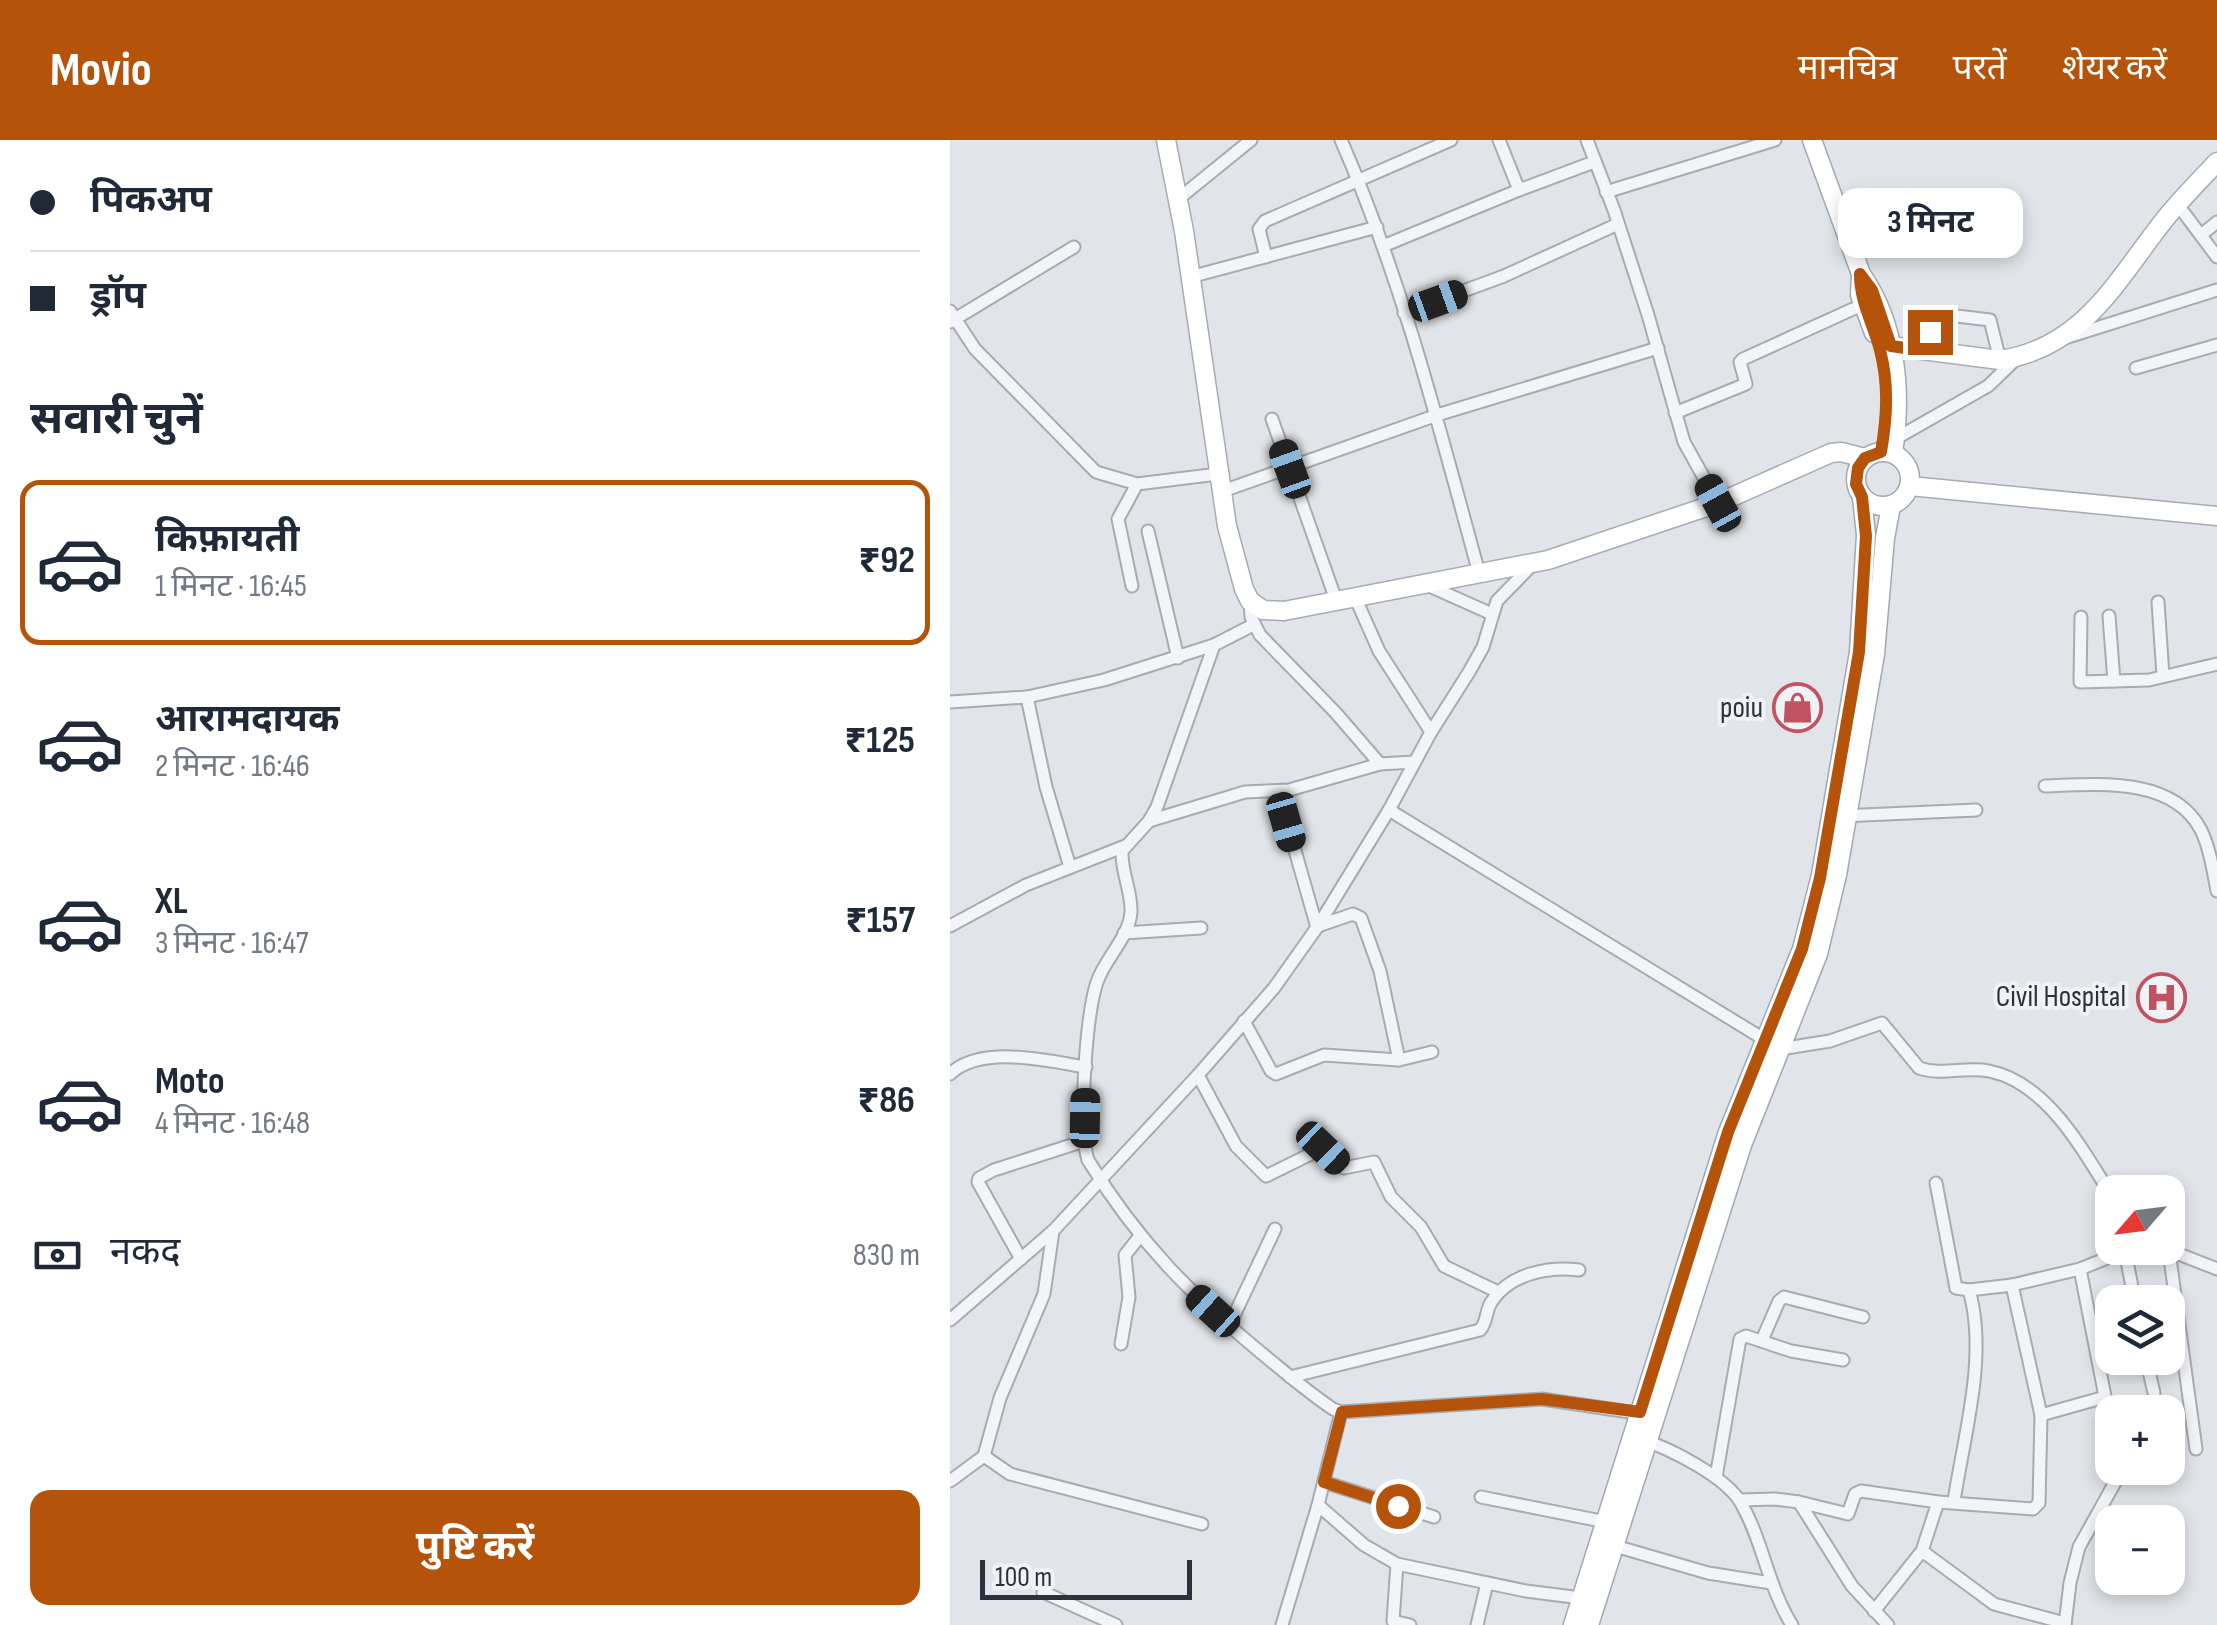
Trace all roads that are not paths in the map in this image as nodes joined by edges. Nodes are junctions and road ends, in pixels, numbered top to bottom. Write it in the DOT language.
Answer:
graph roads {
  1 [pos="1166,140"];
  2 [pos="1251,140"];
  3 [pos="1342,140"];
  4 [pos="1451,140"];
  5 [pos="1499,140"];
  6 [pos="1586,140"];
  7 [pos="1774,140"];
  8 [pos="1812,140"];
  9 [pos="1594,162"];
  10 [pos="2217,162"];
  11 [pos="1359,181"];
  12 [pos="1519,190"];
  13 [pos="1606,192"];
  14 [pos="1177,200"];
  15 [pos="2178,205"];
  16 [pos="2217,222"];
  17 [pos="1618,224"];
  18 [pos="1376,228"];
  19 [pos="2201,235"];
  20 [pos="1383,246"];
  21 [pos="1074,247"];
  22 [pos="2217,257"];
  23 [pos="1266,258"];
  24 [pos="1860,274"];
  25 [pos="1190,277"];
  26 [pos="2217,290"];
  27 [pos="1864,304"];
  28 [pos="1404,313"];
  29 [pos="951,317"];
  30 [pos="2045,344"];
  31 [pos="2217,345"];
  32 [pos="1891,346"];
  33 [pos="1658,348"];
  34 [pos="1920,350"];
  35 [pos="2008,359"];
  36 [pos="2136,368"];
  37 [pos="1676,413"];
  38 [pos="1437,415"];
  39 [pos="1272,419"];
  40 [pos="1884,450"];
  41 [pos="1290,469"];
  42 [pos="1219,483"];
  43 [pos="1137,484"];
  44 [pos="1910,486"];
  45 [pos="1862,497"];
  46 [pos="1718,503"];
  47 [pos="1892,506"];
  48 [pos="2217,516"];
  49 [pos="1148,531"];
  50 [pos="1534,562"];
  51 [pos="1479,573"];
  52 [pos="1427,585"];
  53 [pos="1132,586"];
  54 [pos="1345,598"];
  55 [pos="1250,602"];
  56 [pos="2158,602"];
  57 [pos="1492,614"];
  58 [pos="2081,616"];
  59 [pos="2109,616"];
  60 [pos="1253,625"];
  61 [pos="1214,645"];
  62 [pos="1178,658"];
  63 [pos="2217,664"];
  64 [pos="2163,676"];
  65 [pos="2114,681"];
  66 [pos="1027,697"];
  67 [pos="950,702"];
  68 [pos="1854,728"];
  69 [pos="1430,732"];
  70 [pos="1414,762"];
  71 [pos="1380,764"];
  72 [pos="2046,786"];
  73 [pos="1278,791"];
  74 [pos="1389,810"];
  75 [pos="1976,810"];
  76 [pos="1839,816"];
  77 [pos="1150,821"];
  78 [pos="1125,846"];
  79 [pos="1070,867"];
  80 [pos="2217,890"];
  81 [pos="950,926"];
  82 [pos="1318,926"];
  83 [pos="1201,928"];
  84 [pos="1124,933"];
  85 [pos="1244,1021"];
  86 [pos="1772,1045"];
  87 [pos="1432,1052"];
  88 [pos="1399,1060"];
  89 [pos="1086,1067"];
  90 [pos="950,1074"];
  91 [pos="1198,1075"];
  92 [pos="1084,1141"];
  93 [pos="2098,1175"];
  94 [pos="1101,1181"];
  95 [pos="1936,1184"];
  96 [pos="1274,1229"];
  97 [pos="1053,1230"];
  98 [pos="1140,1236"];
  99 [pos="2185,1256"];
  100 [pos="1021,1259"];
  101 [pos="2095,1263"];
  102 [pos="2168,1265"];
  103 [pos="2080,1269"];
  104 [pos="2217,1269"];
  105 [pos="1579,1270"];
  106 [pos="2012,1284"];
  107 [pos="1969,1290"];
  108 [pos="1498,1292"];
  109 [pos="1864,1317"];
  110 [pos="950,1320"];
  111 [pos="1230,1326"];
  112 [pos="1762,1340"];
  113 [pos="1120,1344"];
  114 [pos="1843,1360"];
  115 [pos="2150,1375"];
  116 [pos="1290,1376"];
  117 [pos="2154,1392"];
  118 [pos="2104,1395"];
  119 [pos="2095,1400"];
  120 [pos="1342,1412"];
  121 [pos="1648,1415"];
  122 [pos="2041,1416"];
  123 [pos="1641,1439"];
  124 [pos="2196,1449"];
  125 [pos="984,1456"];
  126 [pos="1716,1477"];
  127 [pos="950,1481"];
  128 [pos="1324,1482"];
  129 [pos="2114,1485"];
  130 [pos="1481,1497"];
  131 [pos="1740,1500"];
  132 [pos="1954,1501"];
  133 [pos="1799,1502"];
  134 [pos="1938,1502"];
  135 [pos="1318,1506"];
  136 [pos="1434,1517"];
  137 [pos="1606,1522"];
  138 [pos="1202,1524"];
  139 [pos="1615,1546"];
  140 [pos="1922,1550"];
  141 [pos="1397,1564"];
  142 [pos="1487,1582"];
  143 [pos="1770,1583"];
  144 [pos="1043,1592"];
  145 [pos="1581,1598"];
  146 [pos="1874,1611"];
  147 [pos="1393,1623"];
  148 [pos="2065,1624"];
  149 [pos="1116,1625"];
  150 [pos="1282,1625"];
  151 [pos="1410,1625"];
  152 [pos="1477,1625"];
  153 [pos="1572,1625"];
  154 [pos="1588,1625"];
  155 [pos="1792,1625"];
  156 [pos="1888,1625"];
  1 -- 14 [label="main road"];
  2 -- 14 [label="street"];
  3 -- 11 [label="street"];
  4 -- 11 [label="street"];
  5 -- 12 [label="street"];
  6 -- 9 [label="street"];
  7 -- 13 [label="street"];
  8 -- 24 [label="main road"];
  9 -- 12 [label="street"];
  9 -- 13 [label="street"];
  10 -- 15 [label="main road"];
  11 -- 18 [label="street"];
  11 -- 23 [label="street"];
  12 -- 20 [label="street"];
  13 -- 17 [label="street"];
  14 -- 25 [label="main road"];
  15 -- 19 [label="street"];
  15 -- 30 [label="main road"];
  16 -- 19 [label="street"];
  17 -- 28 [label="street"];
  17 -- 33 [label="street"];
  18 -- 20 [label="street"];
  18 -- 23 [label="street"];
  19 -- 22 [label="street"];
  20 -- 28 [label="street"];
  21 -- 29 [label="street"];
  23 -- 25 [label="street"];
  24 -- 27 [label="main road"];
  24 -- 32 [label="main road"];
  25 -- 42 [label="main road"];
  26 -- 30 [label="street"];
  27 -- 37 [label="street"];
  27 -- 40 [label="main road"];
  28 -- 38 [label="street"];
  29 -- 43 [label="street"];
  30 -- 35 [label="main road"];
  31 -- 36 [label="street"];
  32 -- 34 [label="main road"];
  32 -- 40 [label="main road"];
  33 -- 37 [label="street"];
  33 -- 38 [label="street"];
  34 -- 35 [label="main road"];
  34 -- 35 [label="street"];
  35 -- 40 [label="street"];
  37 -- 46 [label="street"];
  38 -- 41 [label="street"];
  38 -- 51 [label="street"];
  39 -- 41 [label="street"];
  40 -- 44 [label="main road"];
  40 -- 45 [label="main road"];
  40 -- 46 [label="main road"];
  41 -- 42 [label="street"];
  41 -- 54 [label="street"];
  42 -- 43 [label="street"];
  42 -- 55 [label="main road"];
  43 -- 53 [label="street"];
  44 -- 47 [label="main road"];
  44 -- 48 [label="main road"];
  45 -- 47 [label="main road"];
  45 -- 68 [label="main road"];
  46 -- 50 [label="main road"];
  47 -- 68 [label="main road"];
  49 -- 62 [label="street"];
  50 -- 51 [label="main road"];
  50 -- 57 [label="street"];
  51 -- 52 [label="main road"];
  52 -- 54 [label="main road"];
  52 -- 57 [label="street"];
  54 -- 55 [label="main road"];
  54 -- 69 [label="street"];
  55 -- 60 [label="street"];
  56 -- 64 [label="street"];
  57 -- 69 [label="street"];
  58 -- 65 [label="street"];
  59 -- 65 [label="street"];
  60 -- 61 [label="street"];
  60 -- 71 [label="street"];
  61 -- 62 [label="street"];
  61 -- 77 [label="street"];
  62 -- 66 [label="street"];
  63 -- 64 [label="street"];
  64 -- 65 [label="street"];
  66 -- 67 [label="street"];
  66 -- 79 [label="street"];
  68 -- 76 [label="main road"];
  69 -- 70 [label="street"];
  70 -- 71 [label="street"];
  70 -- 74 [label="street"];
  71 -- 73 [label="street"];
  72 -- 80 [label="street"];
  73 -- 77 [label="street"];
  73 -- 82 [label="street"];
  74 -- 82 [label="street"];
  74 -- 86 [label="street"];
  75 -- 76 [label="street"];
  76 -- 86 [label="main road"];
  77 -- 78 [label="street"];
  78 -- 79 [label="street"];
  78 -- 84 [label="street"];
  79 -- 81 [label="street"];
  82 -- 85 [label="street"];
  82 -- 88 [label="street"];
  83 -- 84 [label="street"];
  84 -- 89 [label="street"];
  85 -- 88 [label="street"];
  85 -- 91 [label="street"];
  86 -- 93 [label="street"];
  86 -- 121 [label="main road"];
  87 -- 88 [label="street"];
  89 -- 90 [label="street"];
  89 -- 92 [label="street"];
  91 -- 94 [label="street"];
  91 -- 108 [label="street"];
  92 -- 94 [label="street"];
  92 -- 100 [label="street"];
  94 -- 97 [label="street"];
  94 -- 98 [label="street"];
  95 -- 107 [label="street"];
  96 -- 111 [label="street"];
  97 -- 100 [label="street"];
  97 -- 125 [label="street"];
  98 -- 111 [label="street"];
  98 -- 113 [label="street"];
  99 -- 104 [label="street"];
  100 -- 110 [label="street"];
  101 -- 103 [label="street"];
  102 -- 124 [label="street"];
  103 -- 106 [label="street"];
  103 -- 118 [label="street"];
  105 -- 108 [label="street"];
  106 -- 107 [label="street"];
  106 -- 122 [label="street"];
  107 -- 132 [label="street"];
  108 -- 116 [label="street"];
  109 -- 112 [label="street"];
  111 -- 116 [label="street"];
  112 -- 114 [label="street"];
  112 -- 126 [label="street"];
  115 -- 117 [label="street"];
  116 -- 120 [label="street"];
  119 -- 122 [label="street"];
  120 -- 121 [label="street"];
  120 -- 128 [label="street"];
  121 -- 123 [label="main road"];
  122 -- 132 [label="street"];
  123 -- 126 [label="street"];
  123 -- 137 [label="main road"];
  123 -- 139 [label="main road"];
  125 -- 127 [label="street"];
  125 -- 138 [label="street"];
  126 -- 131 [label="street"];
  128 -- 135 [label="street"];
  128 -- 136 [label="street"];
  129 -- 148 [label="street"];
  130 -- 137 [label="street"];
  131 -- 133 [label="street"];
  131 -- 143 [label="street"];
  132 -- 134 [label="street"];
  133 -- 134 [label="street"];
  133 -- 146 [label="street"];
  134 -- 140 [label="street"];
  135 -- 141 [label="street"];
  135 -- 150 [label="street"];
  137 -- 145 [label="main road"];
  139 -- 143 [label="street"];
  139 -- 154 [label="main road"];
  140 -- 146 [label="street"];
  140 -- 148 [label="street"];
  141 -- 142 [label="street"];
  141 -- 147 [label="street"];
  142 -- 145 [label="street"];
  142 -- 152 [label="street"];
  143 -- 155 [label="street"];
  144 -- 149 [label="street"];
  145 -- 153 [label="main road"];
  146 -- 156 [label="street"];
  147 -- 151 [label="street"];
}
